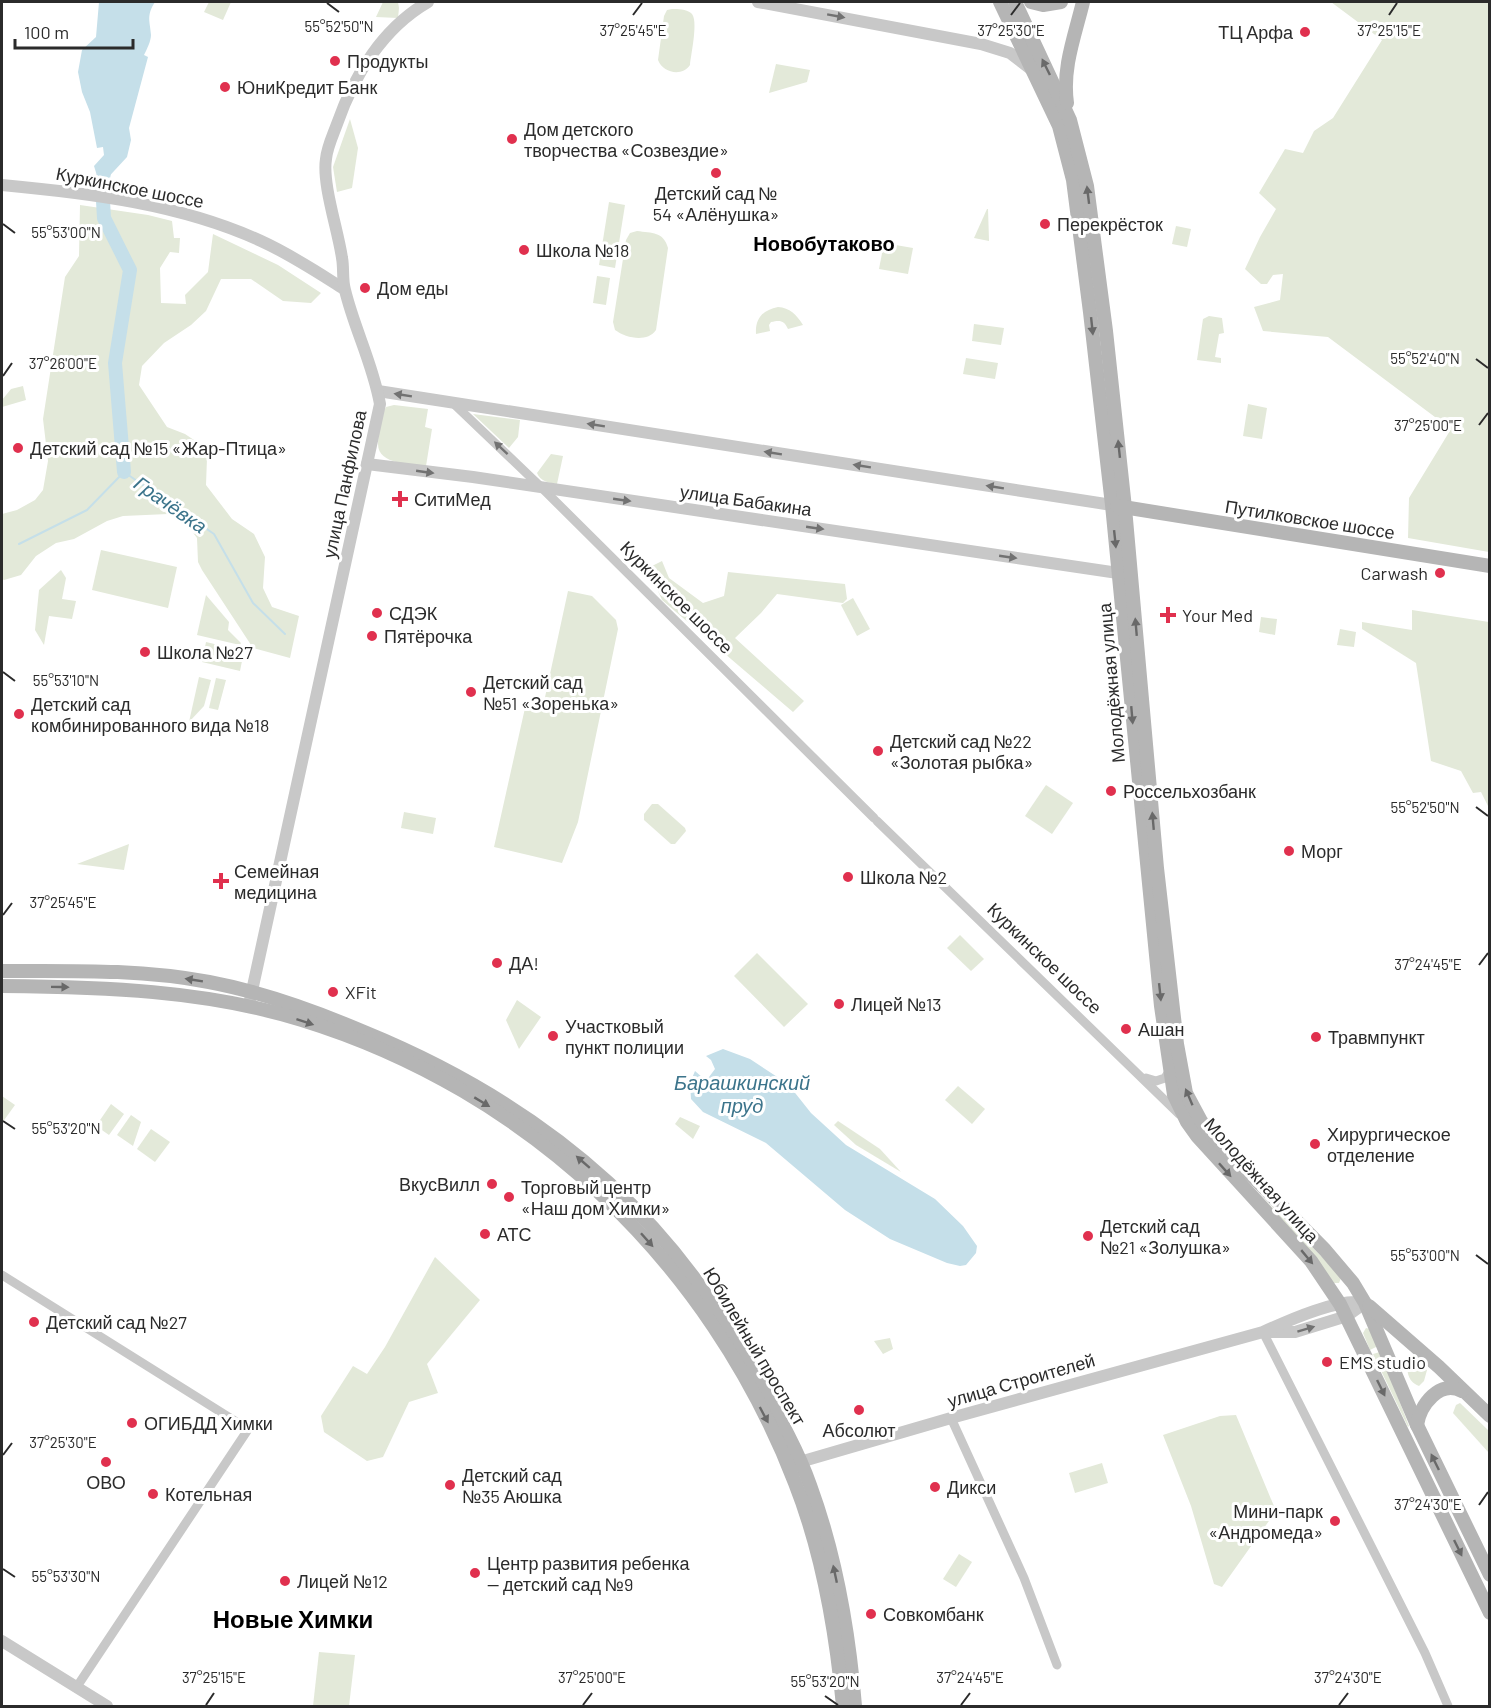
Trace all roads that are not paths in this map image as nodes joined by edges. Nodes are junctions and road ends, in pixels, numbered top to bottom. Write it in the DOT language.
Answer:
graph roads {
  1 [pos="428,2"];
  2 [pos="758,2"];
  3 [pos="1000,2"];
  4 [pos="1015,2"];
  5 [pos="1031,2"];
  6 [pos="1061,2"];
  7 [pos="1083,2"];
  8 [pos="1036,73"];
  9 [pos="1070,120"];
  10 [pos="2,185"];
  11 [pos="344,289"];
  12 [pos="378,392"];
  13 [pos="452,403"];
  14 [pos="368,464"];
  15 [pos="543,489"];
  16 [pos="585,495"];
  17 [pos="1118,506"];
  18 [pos="564,509"];
  19 [pos="1490,566"];
  20 [pos="1118,573"];
  21 [pos="2,971"];
  22 [pos="2,986"];
  23 [pos="252,991"];
  24 [pos="248,1007"];
  25 [pos="1170,1070"];
  26 [pos="1143,1077"];
  27 [pos="1187,1122"];
  28 [pos="2,1275"];
  29 [pos="1365,1303"];
  30 [pos="1340,1304"];
  31 [pos="1347,1316"];
  32 [pos="1263,1332"];
  33 [pos="1464,1391"];
  34 [pos="1490,1416"];
  35 [pos="951,1418"];
  36 [pos="1417,1425"];
  37 [pos="794,1464"];
  38 [pos="1448,1488"];
  39 [pos="1433,1495"];
  40 [pos="1490,1575"];
  41 [pos="1490,1613"];
  42 [pos="2,1641"];
  43 [pos="1057,1665"];
  44 [pos="76,1688"];
  45 [pos="106,1707"];
  46 [pos="843,1707"];
  47 [pos="855,1707"];
  48 [pos="1448,1707"];
  1 -- 11 [label="street, улица Панфилова"];
  2 -- 8 [label="street, one-way"];
  3 -- 8 [label="main road, Молодёжная улица"];
  9 -- 4 [label="main road, Молодёжная улица, one-way"];
  5 -- 6 [label="main road"];
  7 -- 9 [label="main road"];
  8 -- 17 [label="main road, Молодёжная улица, one-way"];
  17 -- 9 [label="main road, Молодёжная улица, one-way"];
  10 -- 11 [label="street, Куркинское шоссе"];
  11 -- 12 [label="street, улица Панфилова"];
  13 -- 12 [label="street, one-way"];
  12 -- 14 [label="street, улица Панфилова"];
  15 -- 13 [label="street, Куркинское шоссе, one-way"];
  17 -- 13 [label="street, one-way"];
  14 -- 15 [label="street, улица Бабакина, one-way"];
  14 -- 23 [label="street, улица Панфилова"];
  15 -- 16 [label="street, улица Бабакина"];
  15 -- 18 [label="street, Куркинское шоссе"];
  16 -- 18 [label="street"];
  16 -- 20 [label="street, улица Бабакина, one-way"];
  17 -- 19 [label="main road, Путилковское шоссе"];
  17 -- 20 [label="main road, Молодёжная улица, one-way"];
  29 -- 17 [label="main road, Молодёжная улица, one-way"];
  18 -- 26 [label="street, Куркинское шоссе"];
  20 -- 25 [label="main road, Молодёжная улица, one-way"];
  23 -- 21 [label="main road, Юбилейный проспект, one-way"];
  22 -- 24 [label="main road, Юбилейный проспект, one-way"];
  23 -- 24 [label="street, улица Панфилова"];
  37 -- 23 [label="main road, Юбилейный проспект, one-way"];
  24 -- 37 [label="main road, Юбилейный проспект, one-way"];
  25 -- 26 [label="street"];
  25 -- 27 [label="main road, Молодёжная улица"];
  26 -- 27 [label="street, Куркинское шоссе"];
  27 -- 30 [label="main road, Молодёжная улица, one-way"];
  28 -- 44 [label="street"];
  29 -- 30 [label="street, улица Строителей"];
  29 -- 31 [label="street, улица Строителей"];
  29 -- 33 [label="main road"];
  29 -- 36 [label="main road"];
  30 -- 31 [label="main road, Молодёжная улица"];
  30 -- 32 [label="street, улица Строителей"];
  32 -- 31 [label="street, улица Строителей, one-way"];
  31 -- 39 [label="main road, Молодёжная улица, one-way"];
  32 -- 35 [label="street, улица Строителей"];
  32 -- 48 [label="street"];
  33 -- 34 [label="main road"];
  33 -- 36 [label="main road"];
  35 -- 37 [label="street, улица Строителей"];
  35 -- 43 [label="street"];
  38 -- 36 [label="main road, one-way"];
  37 -- 46 [label="main road, Юбилейный проспект"];
  47 -- 37 [label="main road, Юбилейный проспект, one-way"];
  38 -- 39 [label="main road"];
  38 -- 40 [label="main road"];
  39 -- 41 [label="main road, Молодёжная улица, one-way"];
  42 -- 44 [label="street"];
  44 -- 45 [label="street"];
}
